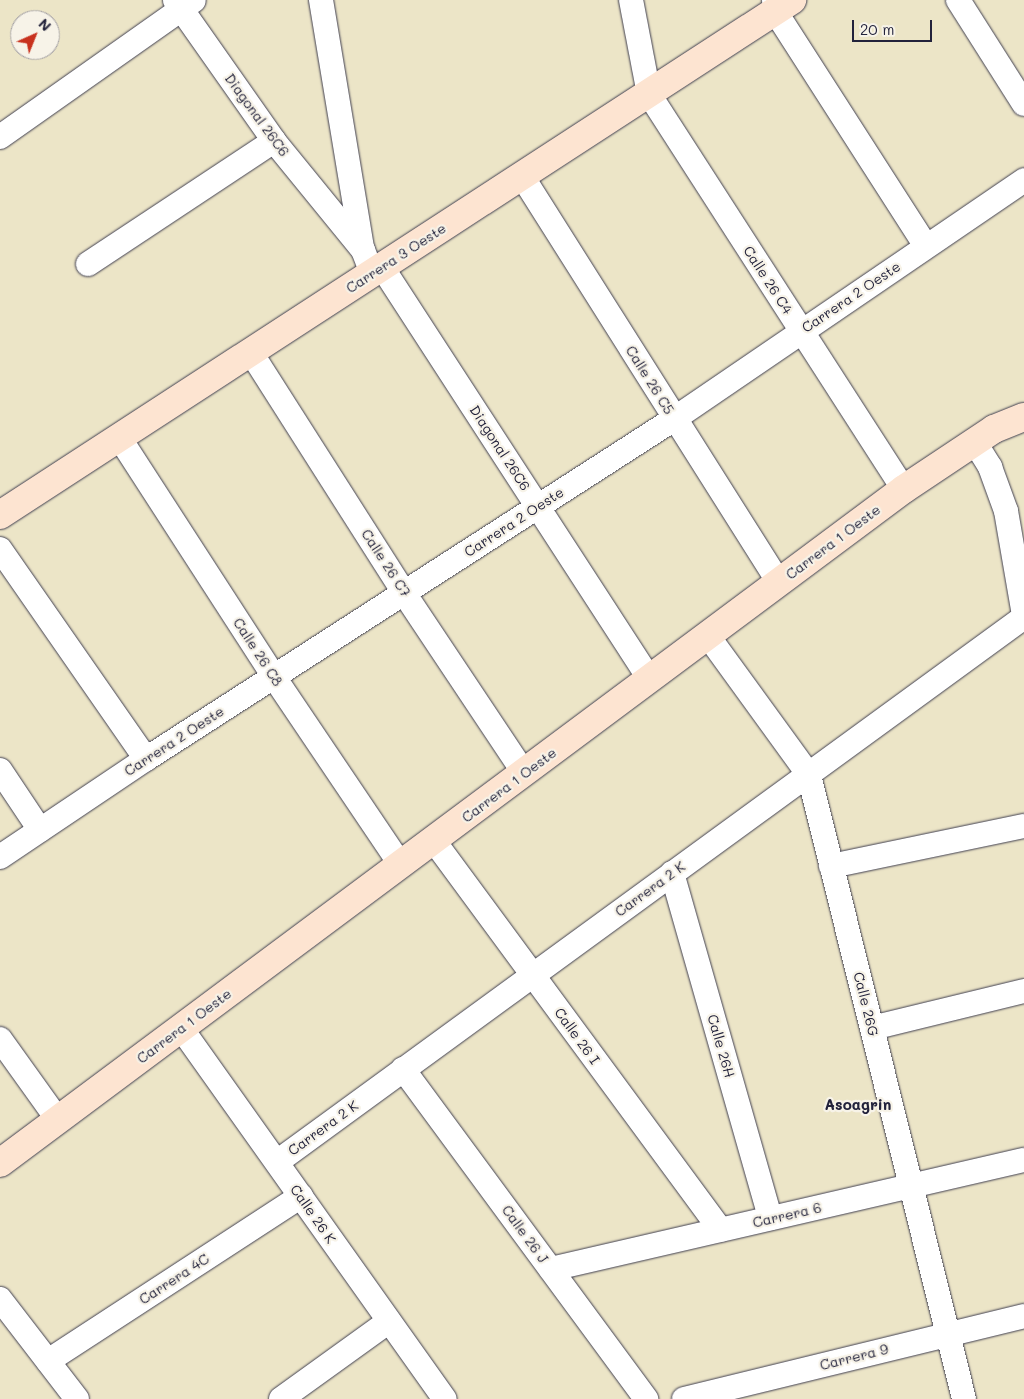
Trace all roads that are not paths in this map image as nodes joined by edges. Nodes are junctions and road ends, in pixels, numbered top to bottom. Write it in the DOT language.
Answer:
graph roads {
  1 [pos="321,0"];
  2 [pos="630,0"];
  3 [pos="958,0"];
  4 [pos="183,3"];
  5 [pos="780,4"];
  6 [pos="649,94"];
  7 [pos="1024,104"];
  8 [pos="0,137"];
  9 [pos="274,141"];
  10 [pos="522,176"];
  11 [pos="1024,180"];
  12 [pos="926,246"];
  13 [pos="88,264"];
  14 [pos="372,264"];
  15 [pos="801,332"];
  16 [pos="250,351"];
  17 [pos="1024,417"];
  18 [pos="674,419"];
  19 [pos="119,437"];
  20 [pos="974,441"];
  21 [pos="904,489"];
  22 [pos="538,507"];
  23 [pos="0,516"];
  24 [pos="0,549"];
  25 [pos="779,583"];
  26 [pos="404,593"];
  27 [pos="1024,616"];
  28 [pos="708,636"];
  29 [pos="274,677"];
  30 [pos="650,680"];
  31 [pos="146,758"];
  32 [pos="0,770"];
  33 [pos="524,774"];
  34 [pos="809,775"];
  35 [pos="1024,826"];
  36 [pos="40,830"];
  37 [pos="434,841"];
  38 [pos="0,857"];
  39 [pos="401,865"];
  40 [pos="832,866"];
  41 [pos="672,873"];
  42 [pos="532,974"];
  43 [pos="1024,991"];
  44 [pos="181,1028"];
  45 [pos="872,1028"];
  46 [pos="0,1039"];
  47 [pos="403,1069"];
  48 [pos="58,1120"];
  49 [pos="1024,1160"];
  50 [pos="277,1162"];
  51 [pos="0,1163"];
  52 [pos="911,1186"];
  53 [pos="301,1196"];
  54 [pos="770,1218"];
  55 [pos="721,1230"];
  56 [pos="551,1269"];
  57 [pos="0,1299"];
  58 [pos="1024,1316"];
  59 [pos="389,1321"];
  60 [pos="948,1334"];
  61 [pos="48,1361"];
  62 [pos="77,1399"];
  63 [pos="281,1399"];
  64 [pos="445,1399"];
  65 [pos="646,1399"];
  66 [pos="684,1399"];
  67 [pos="964,1399"];
  1 -- 14 [label="street, Diagonal 26C6"];
  2 -- 6 [label="street"];
  3 -- 7 [label="street"];
  4 -- 8 [label="street"];
  4 -- 9 [label="street, Diagonal 26C6"];
  5 -- 6 [label="street, Carrera 3 Oeste"];
  5 -- 12 [label="street"];
  6 -- 10 [label="street, Carrera 3 Oeste"];
  6 -- 15 [label="street, Calle 26 C4"];
  9 -- 13 [label="street"];
  9 -- 14 [label="street, Diagonal 26C6"];
  10 -- 14 [label="street, Carrera 3 Oeste"];
  10 -- 18 [label="street, Calle 26 C5"];
  11 -- 12 [label="street, Carrera 2 Oeste"];
  12 -- 15 [label="street, Carrera 2 Oeste"];
  14 -- 16 [label="street, Carrera 3 Oeste"];
  14 -- 22 [label="street, Diagonal 26C6"];
  15 -- 18 [label="street, Carrera 2 Oeste"];
  15 -- 21 [label="street, Calle 26 C4"];
  16 -- 19 [label="street, Carrera 3 Oeste"];
  16 -- 26 [label="street, Calle 26 C7"];
  17 -- 20 [label="street, Carrera 1 Oeste"];
  18 -- 22 [label="street, Carrera 2 Oeste"];
  18 -- 25 [label="street, Calle 26 C5"];
  19 -- 23 [label="street, Carrera 3 Oeste"];
  19 -- 29 [label="street, Calle 26 C8"];
  20 -- 21 [label="street, Carrera 1 Oeste"];
  20 -- 27 [label="street"];
  21 -- 25 [label="street, Carrera 1 Oeste"];
  22 -- 26 [label="street, Carrera 2 Oeste"];
  22 -- 30 [label="street, Diagonal 26C6"];
  24 -- 31 [label="street"];
  25 -- 28 [label="street, Carrera 1 Oeste"];
  26 -- 29 [label="street, Carrera 2 Oeste"];
  26 -- 33 [label="street, Calle 26 C7"];
  27 -- 34 [label="street, Carrera 2 K"];
  28 -- 30 [label="street, Carrera 1 Oeste"];
  28 -- 34 [label="street, Calle 26G"];
  29 -- 31 [label="street, Carrera 2 Oeste"];
  29 -- 39 [label="street, Calle 26 C8"];
  30 -- 33 [label="street, Carrera 1 Oeste"];
  31 -- 36 [label="street, Carrera 2 Oeste"];
  32 -- 36 [label="street"];
  33 -- 37 [label="street, Carrera 1 Oeste"];
  34 -- 40 [label="street, Calle 26G"];
  34 -- 41 [label="street, Carrera 2 K"];
  35 -- 40 [label="street"];
  36 -- 38 [label="street, Carrera 2 Oeste"];
  37 -- 39 [label="street, Carrera 1 Oeste"];
  37 -- 42 [label="street, Calle 26 I"];
  39 -- 44 [label="street, Carrera 1 Oeste"];
  40 -- 45 [label="street, Calle 26G"];
  41 -- 42 [label="street, Carrera 2 K"];
  41 -- 54 [label="street, Calle 26H"];
  42 -- 47 [label="street, Carrera 2 K"];
  42 -- 55 [label="street, Calle 26 I"];
  43 -- 45 [label="street"];
  44 -- 48 [label="street, Carrera 1 Oeste"];
  44 -- 50 [label="street, Calle 26 K"];
  45 -- 52 [label="street, Calle 26G"];
  46 -- 48 [label="street"];
  47 -- 50 [label="street, Carrera 2 K"];
  47 -- 56 [label="street, Calle 26 J"];
  48 -- 51 [label="street, Carrera 1 Oeste"];
  49 -- 52 [label="street, Carrera 6"];
  50 -- 53 [label="street, Calle 26 K"];
  52 -- 54 [label="street, Carrera 6"];
  52 -- 60 [label="street, Calle 26G"];
  53 -- 59 [label="street, Calle 26 K"];
  53 -- 61 [label="street, Carrera 4C"];
  54 -- 55 [label="street, Carrera 6"];
  55 -- 56 [label="street, Carrera 6"];
  56 -- 65 [label="street, Calle 26 J"];
  57 -- 61 [label="street"];
  58 -- 60 [label="street, Carrera 9"];
  59 -- 63 [label="street"];
  59 -- 64 [label="street, Calle 26 K"];
  60 -- 66 [label="street, Carrera 9"];
  60 -- 67 [label="street, Calle 26G"];
  61 -- 62 [label="street"];
}
